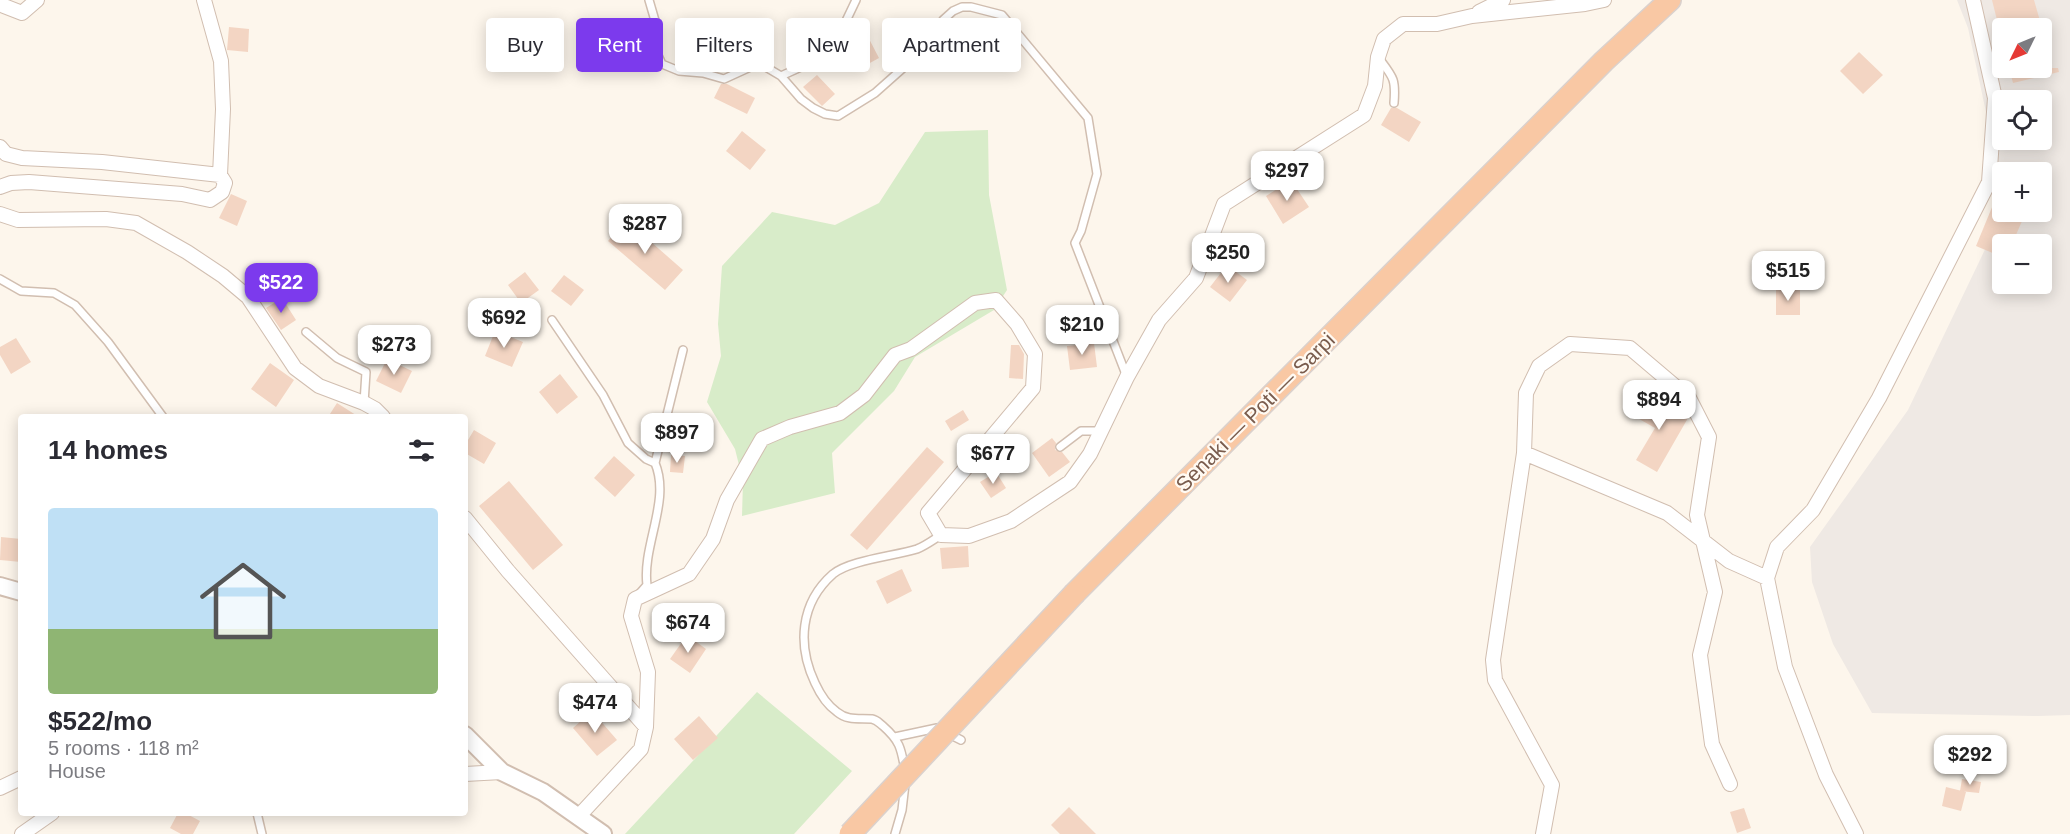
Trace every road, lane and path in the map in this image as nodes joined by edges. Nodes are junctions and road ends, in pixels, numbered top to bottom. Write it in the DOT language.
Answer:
graph roads {
  1 [pos="38,0"];
  2 [pos="204,0"];
  3 [pos="649,0"];
  4 [pos="856,0"];
  5 [pos="1503,0"];
  6 [pos="1604,0"];
  7 [pos="1670,0"];
  8 [pos="1973,0"];
  9 [pos="0,3"];
  10 [pos="1472,16"];
  11 [pos="1378,57"];
  12 [pos="675,69"];
  13 [pos="691,72"];
  14 [pos="739,72"];
  15 [pos="774,72"];
  16 [pos="781,76"];
  17 [pos="1394,103"];
  18 [pos="0,147"];
  19 [pos="220,175"];
  20 [pos="0,187"];
  21 [pos="0,214"];
  22 [pos="0,279"];
  23 [pos="552,320"];
  24 [pos="306,332"];
  25 [pos="683,350"];
  26 [pos="1127,377"];
  27 [pos="364,403"];
  28 [pos="161,414"];
  29 [pos="380,414"];
  30 [pos="1101,431"];
  31 [pos="1060,447"];
  32 [pos="1524,453"];
  33 [pos="655,463"];
  34 [pos="468,522"];
  35 [pos="941,536"];
  36 [pos="1703,541"];
  37 [pos="1767,578"];
  38 [pos="0,586"];
  39 [pos="18,591"];
  40 [pos="635,599"];
  41 [pos="646,727"];
  42 [pos="895,737"];
  43 [pos="468,738"];
  44 [pos="961,740"];
  45 [pos="502,772"];
  46 [pos="468,774"];
  47 [pos="18,779"];
  48 [pos="1730,784"];
  49 [pos="0,788"];
  50 [pos="48,816"];
  51 [pos="258,816"];
  52 [pos="578,817"];
  53 [pos="22,834"];
  54 [pos="262,834"];
  55 [pos="603,834"];
  56 [pos="850,834"];
  57 [pos="895,834"];
  58 [pos="1544,834"];
  59 [pos="1856,834"];
  1 -- 9 [label="street"];
  2 -- 19 [label="street"];
  3 -- 12 [label="lane"];
  4 -- 16 [label="lane"];
  5 -- 10 [label="street"];
  6 -- 10 [label="street"];
  7 -- 56 [label="highway, Senaki — Poti — Sarpi, bridge"];
  8 -- 37 [label="street"];
  10 -- 11 [label="street"];
  11 -- 17 [label="lane"];
  11 -- 26 [label="street"];
  13 -- 14 [label="lane"];
  15 -- 16 [label="lane"];
  16 -- 26 [label="lane"];
  18 -- 19 [label="street"];
  19 -- 20 [label="street"];
  21 -- 27 [label="street"];
  22 -- 28 [label="lane"];
  23 -- 33 [label="lane"];
  24 -- 27 [label="lane"];
  25 -- 33 [label="lane"];
  26 -- 30 [label="street"];
  27 -- 29 [label="street"];
  30 -- 31 [label="lane"];
  30 -- 35 [label="street"];
  32 -- 36 [label="street"];
  32 -- 36 [label="street"];
  32 -- 58 [label="street"];
  33 -- 40 [label="lane"];
  34 -- 41 [label="street"];
  35 -- 40 [label="street"];
  35 -- 42 [label="lane"];
  36 -- 37 [label="street"];
  36 -- 48 [label="street"];
  37 -- 59 [label="street"];
  38 -- 39 [label="street"];
  40 -- 41 [label="street"];
  41 -- 52 [label="street"];
  42 -- 44 [label="lane"];
  42 -- 57 [label="lane"];
  43 -- 45 [label="street"];
  45 -- 46 [label="street"];
  45 -- 52 [label="street"];
  47 -- 49 [label="street"];
  50 -- 53 [label="street"];
  51 -- 54 [label="lane"];
  52 -- 55 [label="street"];
}
